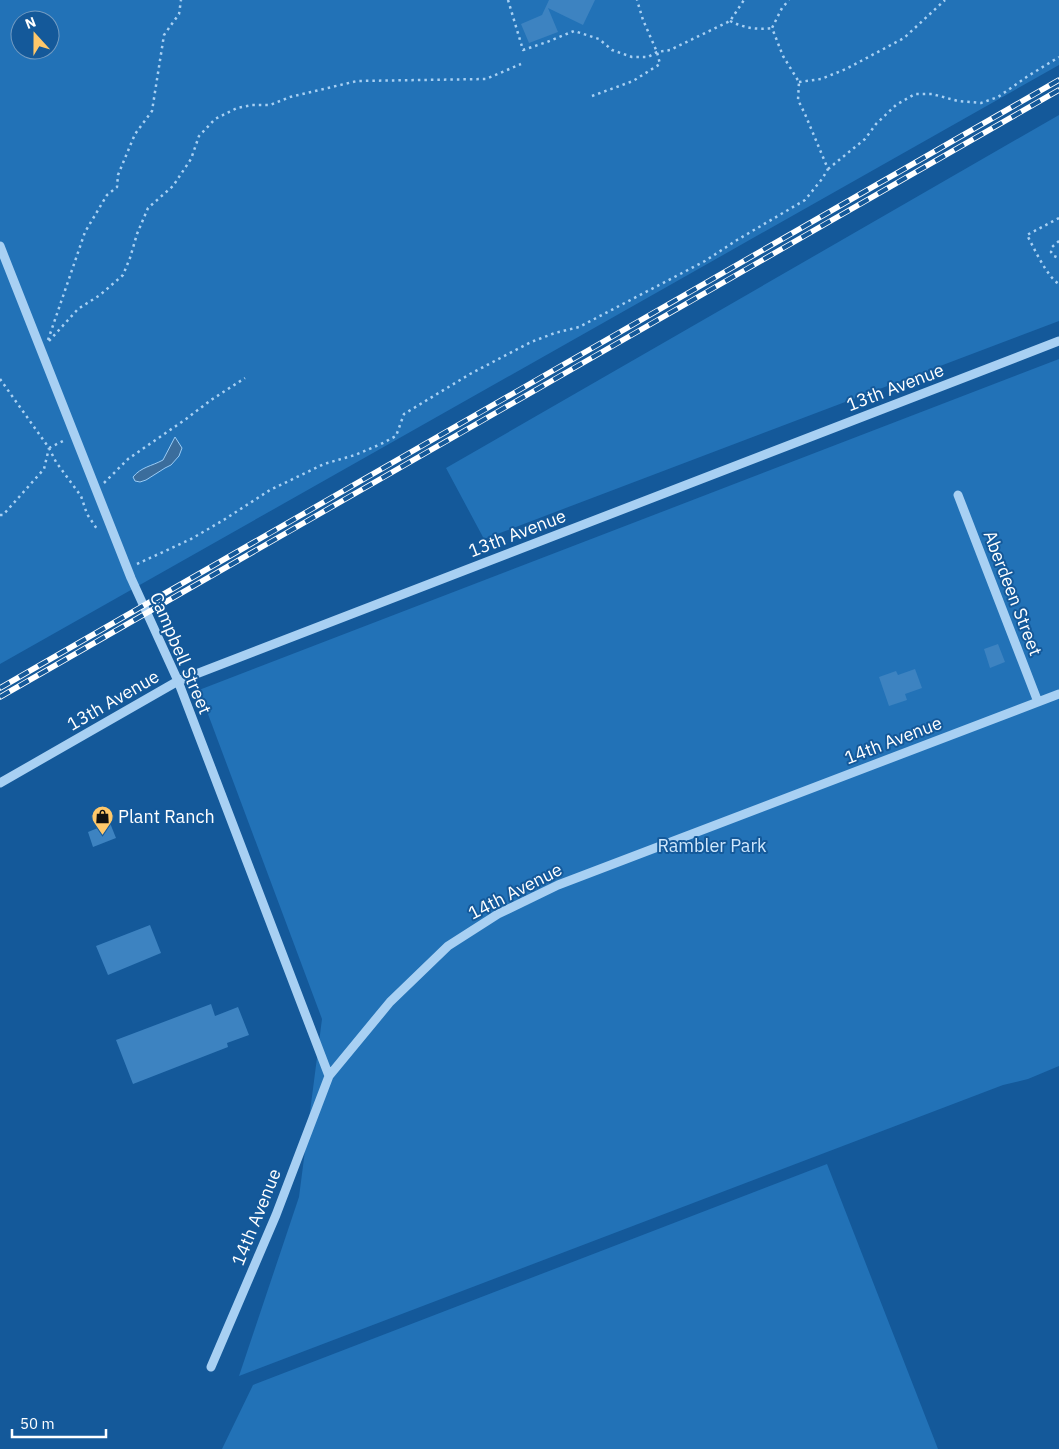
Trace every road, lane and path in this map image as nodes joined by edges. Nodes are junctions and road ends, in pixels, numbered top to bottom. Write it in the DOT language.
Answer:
graph roads {
  1 [pos="181,0"];
  2 [pos="508,0"];
  3 [pos="637,0"];
  4 [pos="744,0"];
  5 [pos="789,0"];
  6 [pos="945,0"];
  7 [pos="730,21"];
  8 [pos="772,28"];
  9 [pos="657,52"];
  10 [pos="1059,58"];
  11 [pos="521,64"];
  12 [pos="799,82"];
  13 [pos="592,96"];
  14 [pos="828,169"];
  15 [pos="1059,218"];
  16 [pos="1059,241"];
  17 [pos="0,246"];
  18 [pos="1059,258"];
  19 [pos="1059,284"];
  20 [pos="1059,341"];
  21 [pos="245,378"];
  22 [pos="0,379"];
  23 [pos="49,448"];
  24 [pos="104,484"];
  25 [pos="958,495"];
  26 [pos="0,515"];
  27 [pos="97,529"];
  28 [pos="132,566"];
  29 [pos="178,681"];
  30 [pos="1059,694"];
  31 [pos="1038,702"];
  32 [pos="0,783"];
  33 [pos="329,1076"];
  34 [pos="211,1368"];
  1 -- 11 [label="path"];
  2 -- 9 [label="path"];
  3 -- 9 [label="path"];
  4 -- 7 [label="path"];
  5 -- 8 [label="path"];
  6 -- 12 [label="path"];
  7 -- 8 [label="path"];
  7 -- 9 [label="path"];
  8 -- 12 [label="path"];
  9 -- 13 [label="path"];
  10 -- 14 [label="path"];
  12 -- 14 [label="path"];
  14 -- 28 [label="path"];
  15 -- 19 [label="path"];
  16 -- 18 [label="path"];
  17 -- 29 [label="street, Campbell Street"];
  20 -- 29 [label="street, 13th Avenue"];
  21 -- 24 [label="path"];
  22 -- 23 [label="path"];
  23 -- 26 [label="path"];
  23 -- 27 [label="path"];
  25 -- 31 [label="street, Aberdeen Street"];
  29 -- 32 [label="street, 13th Avenue"];
  29 -- 33 [label="street, Campbell Street"];
  30 -- 31 [label="street, 14th Avenue"];
  31 -- 33 [label="street, 14th Avenue"];
  33 -- 34 [label="street, 14th Avenue"];
}
